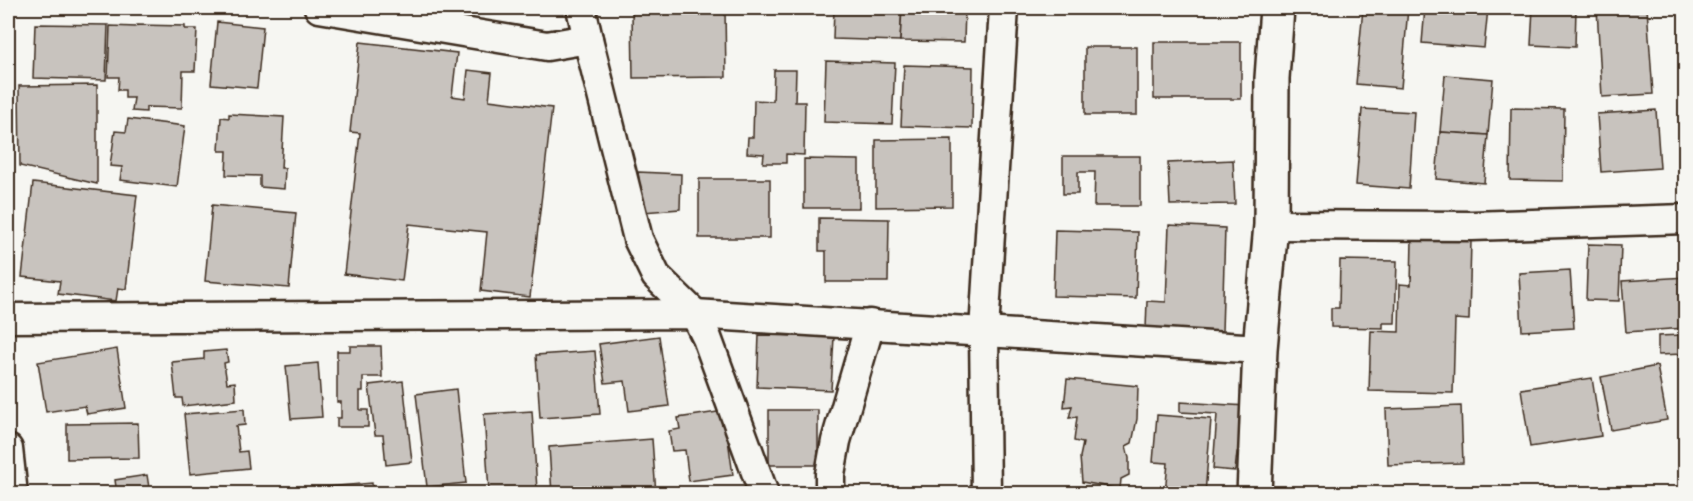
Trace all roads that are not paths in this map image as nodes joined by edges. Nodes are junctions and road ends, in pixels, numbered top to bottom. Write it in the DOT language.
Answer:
graph roads {
  1 [pos="320,8"];
  2 [pos="581,8"];
  3 [pos="1004,8"];
  4 [pos="1277,8"];
  5 [pos="588,39"];
  6 [pos="1686,219"];
  7 [pos="1271,225"];
  8 [pos="695,314"];
  9 [pos="8,318"];
  10 [pos="870,324"];
  11 [pos="984,331"];
  12 [pos="1260,349"];
  13 [pos="8,449"];
  14 [pos="13,494"];
  15 [pos="764,494"];
  16 [pos="830,494"];
  17 [pos="986,494"];
  18 [pos="1254,494"];
  1 -- 5 [label="street"];
  2 -- 5 [label="street"];
  3 -- 11 [label="street"];
  4 -- 7 [label="street"];
  5 -- 8 [label="street"];
  6 -- 7 [label="street"];
  7 -- 12 [label="street"];
  8 -- 9 [label="street"];
  8 -- 10 [label="street"];
  8 -- 15 [label="street"];
  10 -- 11 [label="street"];
  10 -- 16 [label="street"];
  11 -- 12 [label="street"];
  11 -- 17 [label="street"];
  12 -- 18 [label="street"];
  13 -- 14 [label="street"];
}
